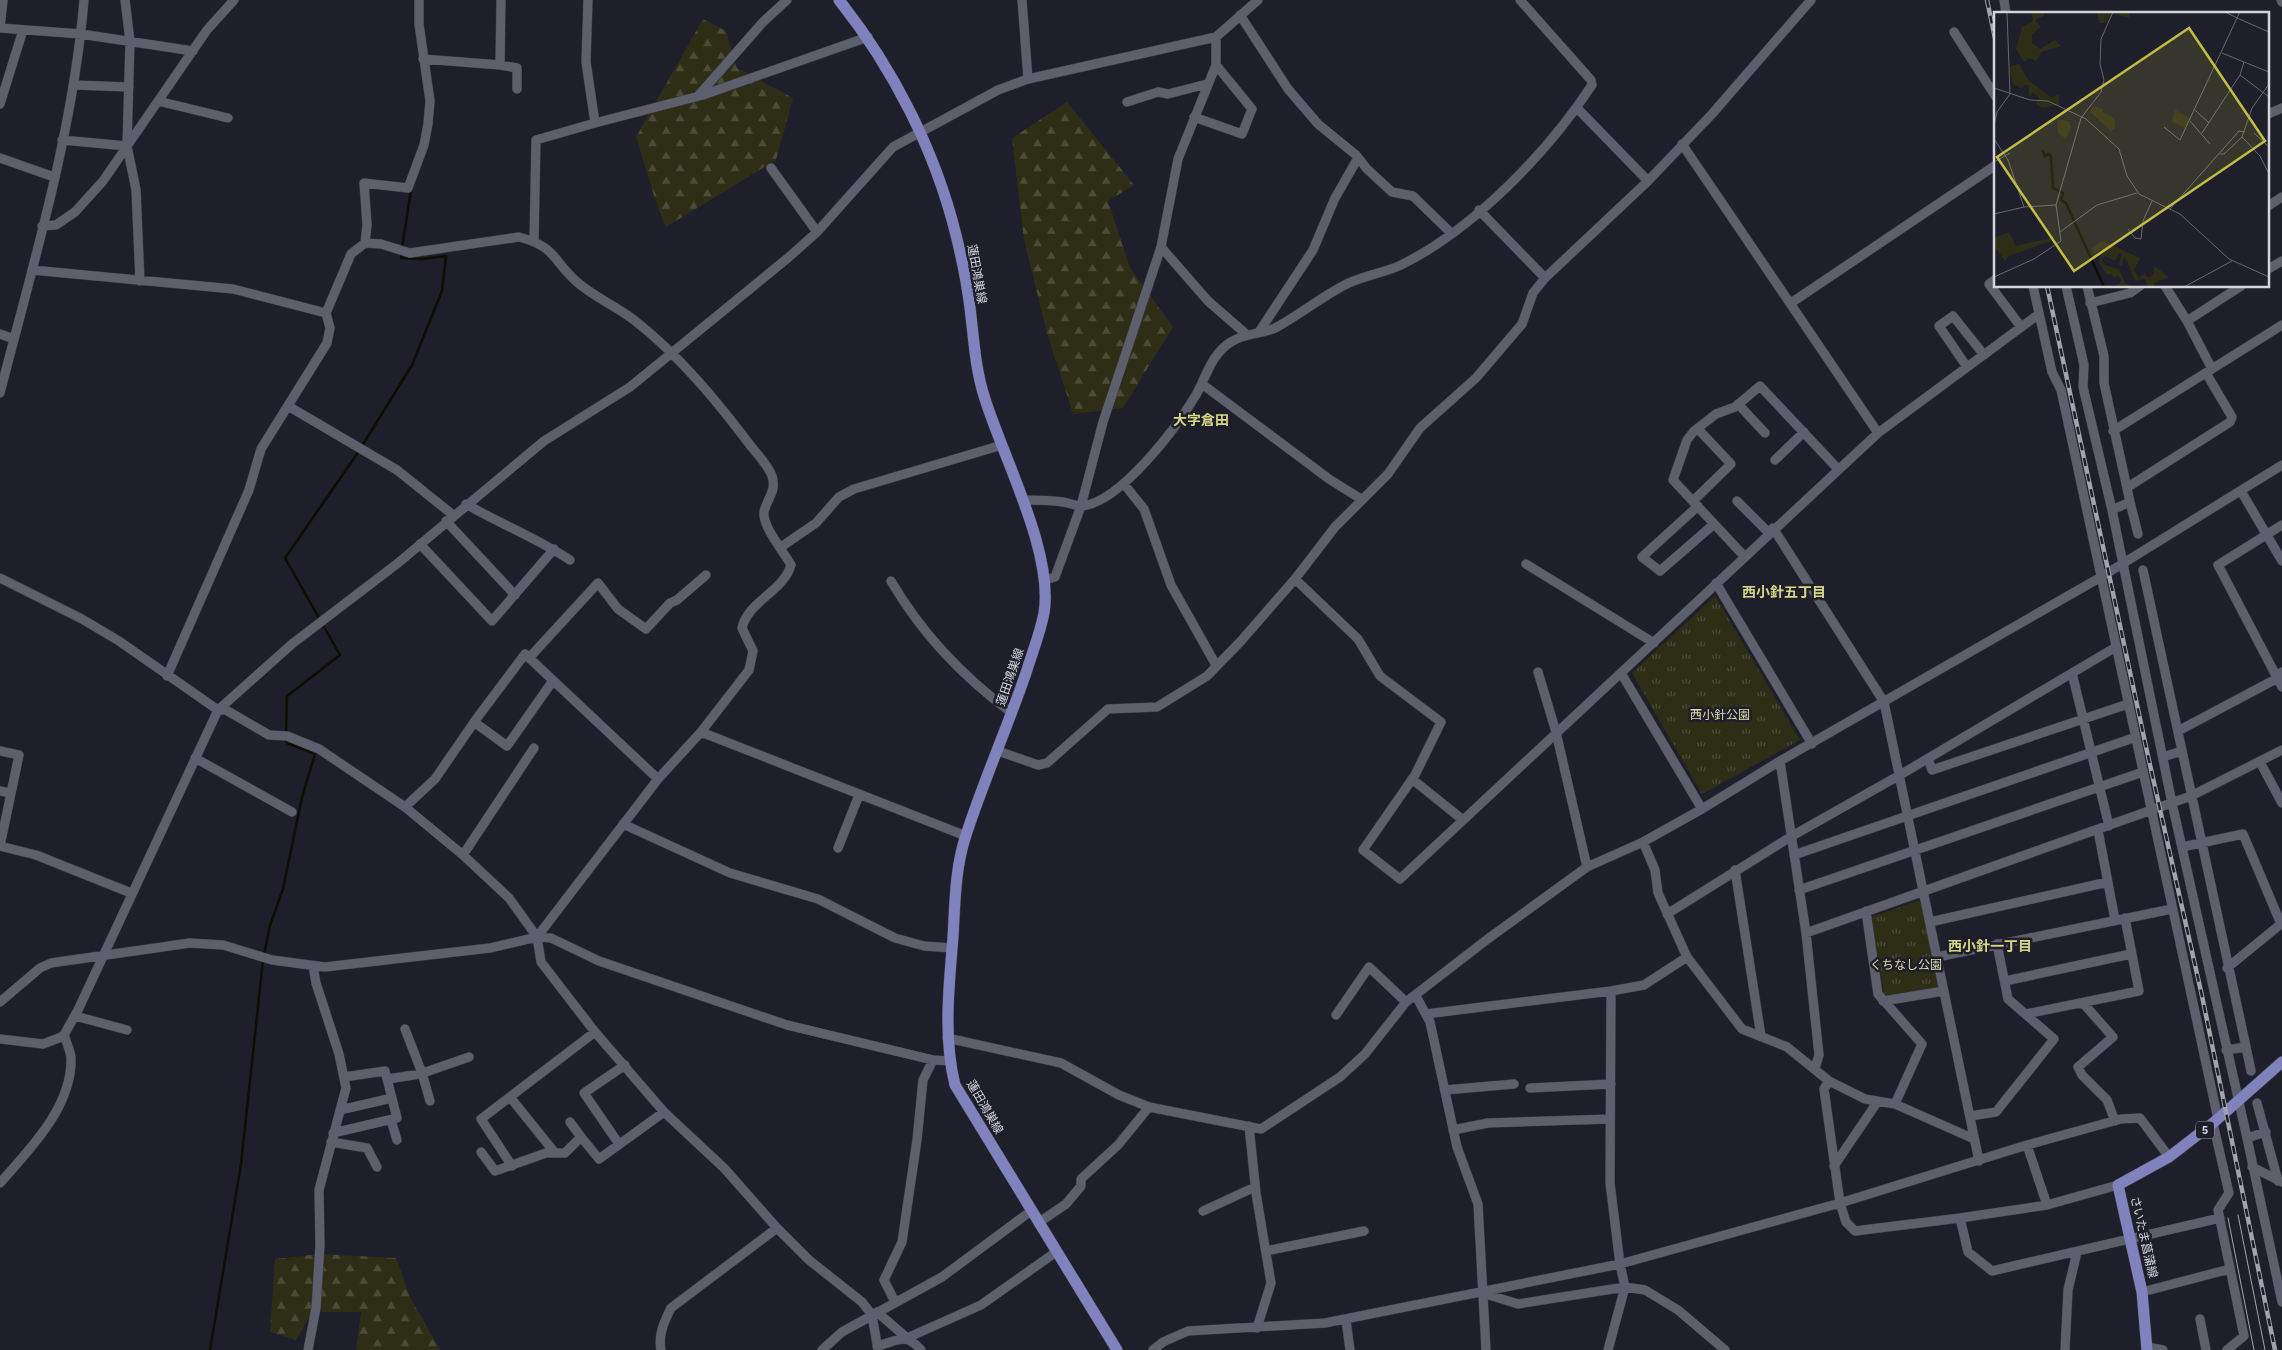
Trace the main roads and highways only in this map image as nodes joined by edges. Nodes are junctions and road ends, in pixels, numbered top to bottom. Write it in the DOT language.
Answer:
graph roads {
  1 [pos="839,0"];
  2 [pos="2282,1062"];
  3 [pos="2147,1348"];
  4 [pos="1117,1350"];
  1 -- 4 [label="main road, 蓮田鴻巣線"];
  2 -- 3 [label="main road, さいたま菖蒲線 / 5"];
}
